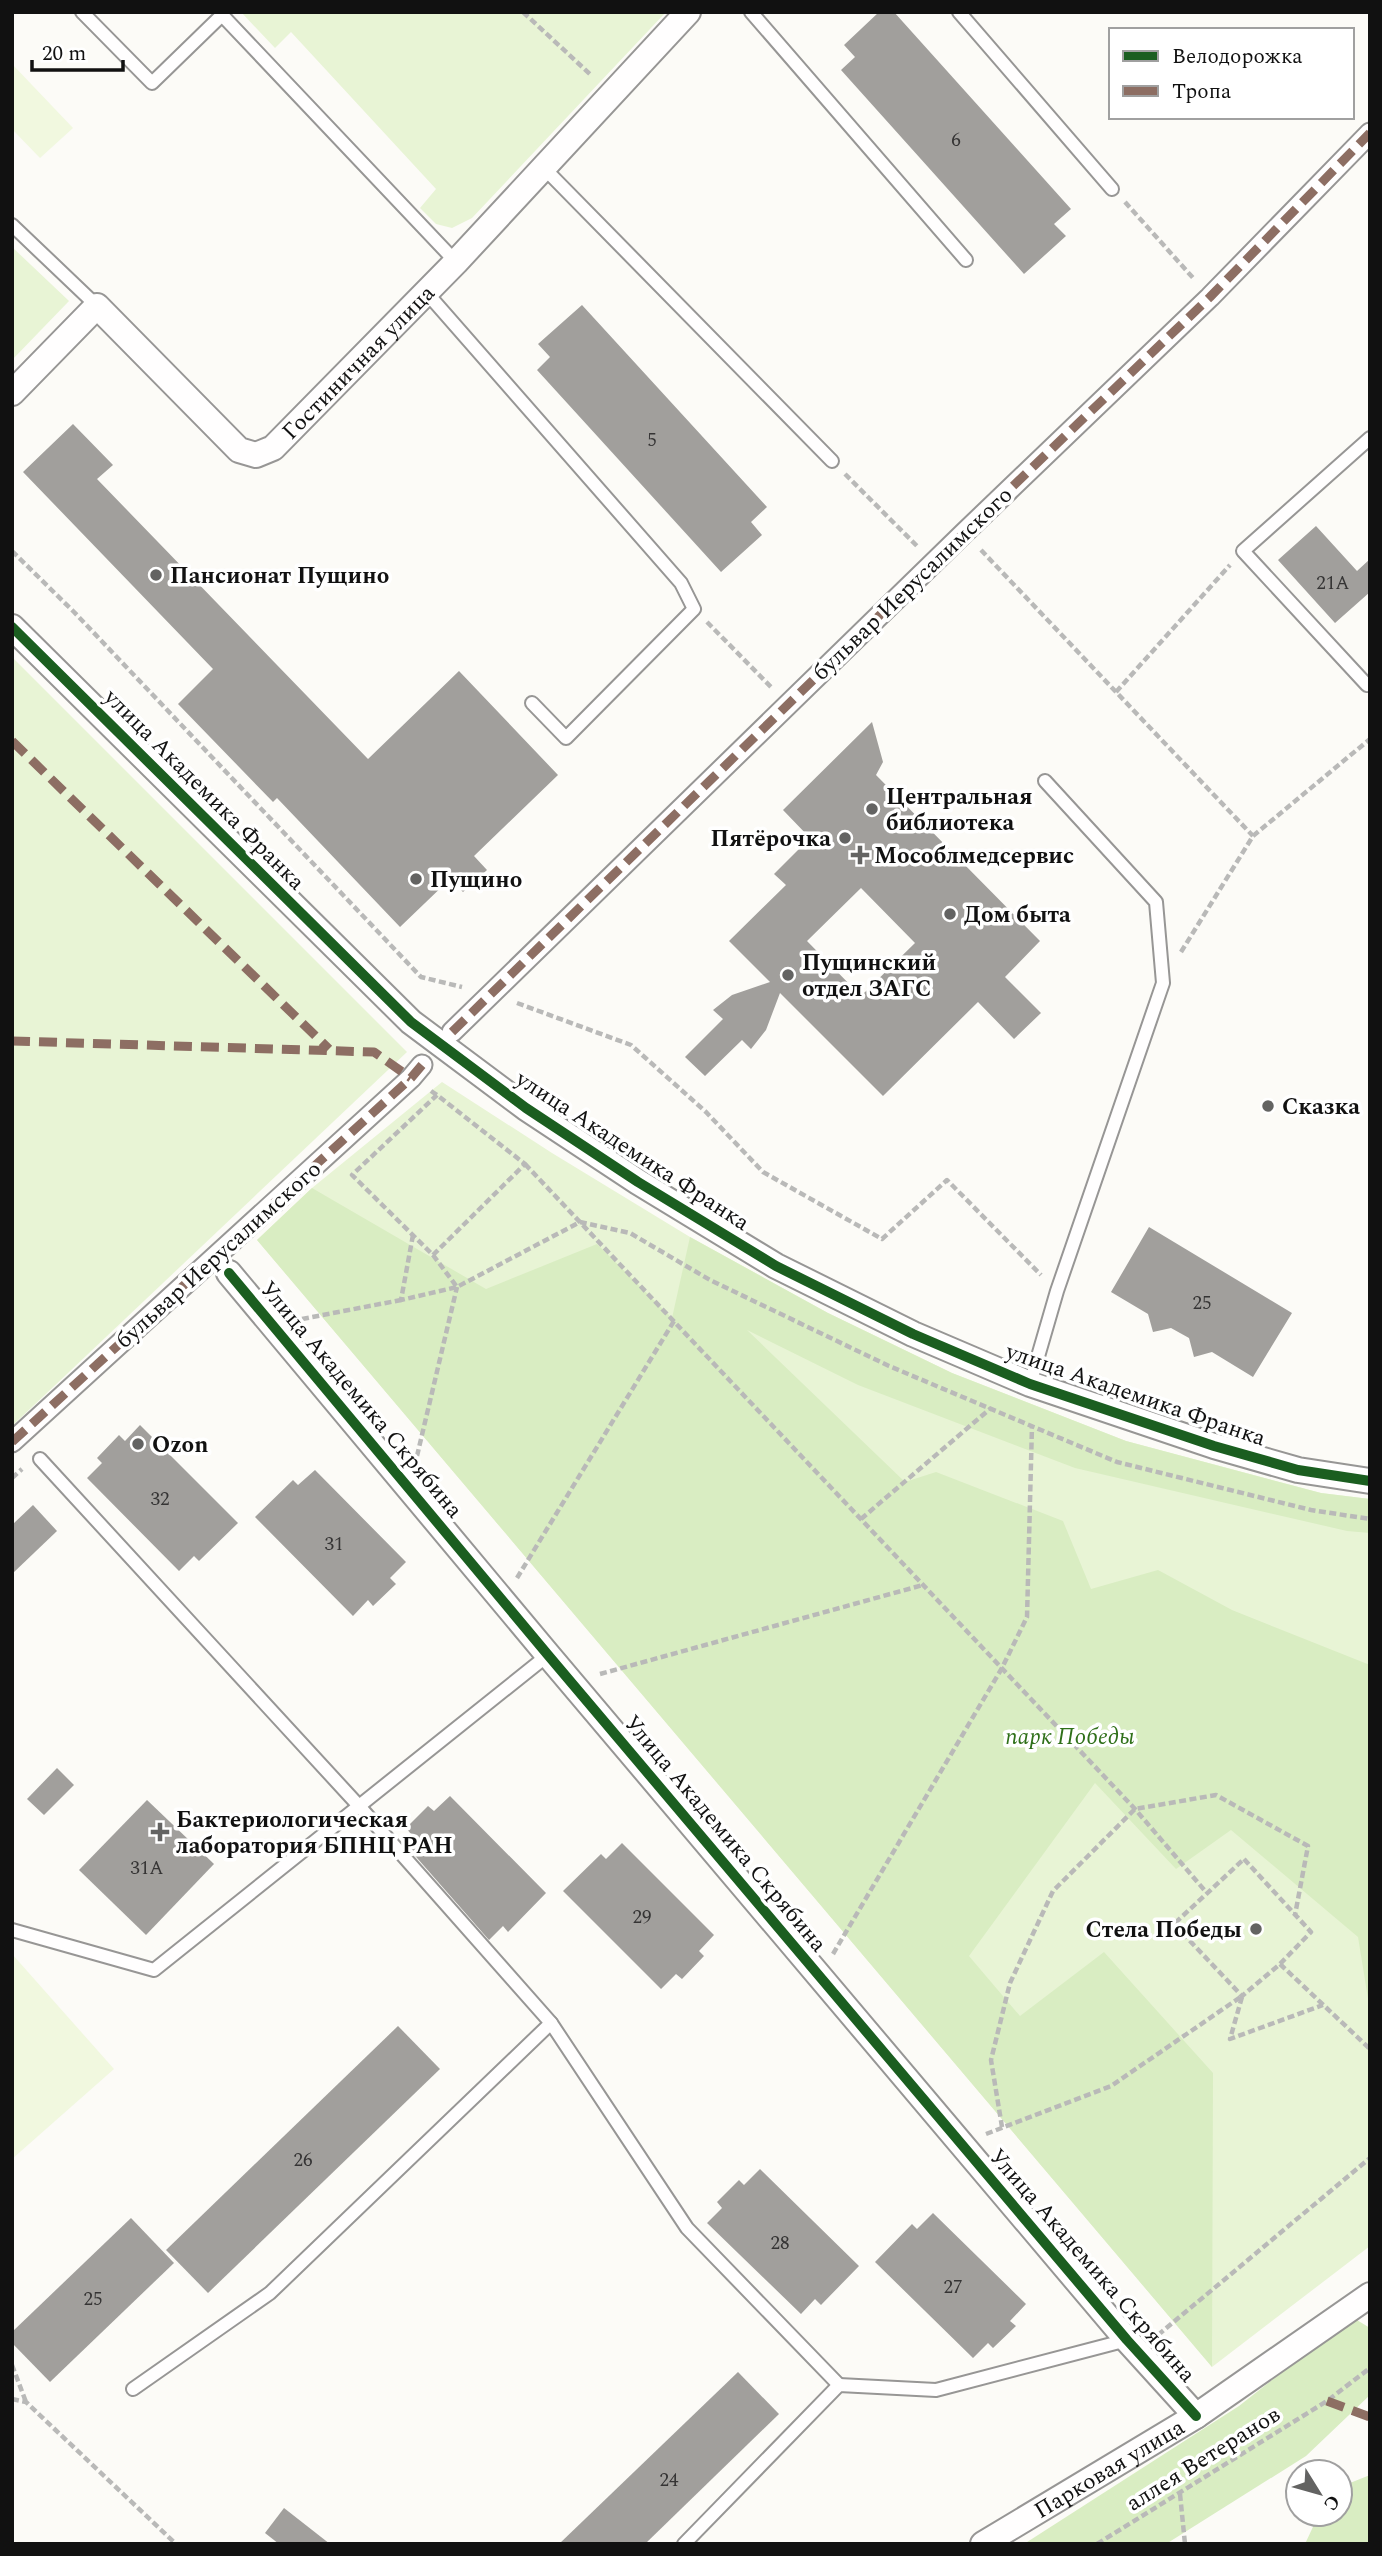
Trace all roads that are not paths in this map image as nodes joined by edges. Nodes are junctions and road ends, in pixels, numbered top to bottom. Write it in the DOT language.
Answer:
graph roads {
  1 [pos="82,12"];
  2 [pos="688,12"];
  3 [pos="751,12"];
  4 [pos="959,12"];
  5 [pos="1370,133"];
  6 [pos="543,167"];
  7 [pos="1112,188"];
  8 [pos="12,225"];
  9 [pos="965,260"];
  10 [pos="456,262"];
  11 [pos="426,292"];
  12 [pos="97,306"];
  13 [pos="12,393"];
  14 [pos="1370,438"];
  15 [pos="832,461"];
  16 [pos="12,627"];
  17 [pos="1370,683"];
  18 [pos="532,703"];
  19 [pos="1045,781"];
  20 [pos="452,1032"];
  21 [pos="422,1065"];
  22 [pos="229,1273"];
  23 [pos="1030,1384"];
  24 [pos="12,1442"];
  25 [pos="40,1458"];
  26 [pos="1370,1481"];
  27 [pos="548,1655"];
  28 [pos="359,1805"];
  29 [pos="12,1930"];
  30 [pos="551,2023"];
  31 [pos="1370,2295"];
  32 [pos="1127,2340"];
  33 [pos="839,2385"];
  34 [pos="133,2389"];
  35 [pos="1196,2416"];
  36 [pos="684,2544"];
  37 [pos="983,2544"];
  1 -- 10 [label="lane"];
  2 -- 6 [label="street, Гостиничная улица"];
  3 -- 9 [label="lane"];
  4 -- 7 [label="lane"];
  5 -- 20 [label="street, бульвар Иерусалимского"];
  6 -- 10 [label="street, Гостиничная улица"];
  6 -- 15 [label="lane"];
  8 -- 12 [label="lane"];
  10 -- 11 [label="street, Гостиничная улица"];
  11 -- 12 [label="street, Гостиничная улица"];
  11 -- 18 [label="lane"];
  12 -- 13 [label="street"];
  14 -- 17 [label="lane"];
  16 -- 23 [label="street, улица Академика Франка"];
  19 -- 23 [label="lane"];
  21 -- 24 [label="street, бульвар Иерусалимского"];
  22 -- 27 [label="street, Улица Академика Скрябина"];
  23 -- 26 [label="street, улица Академика Франка"];
  25 -- 28 [label="lane"];
  27 -- 28 [label="lane"];
  27 -- 32 [label="street, Улица Академика Скрябина"];
  28 -- 29 [label="lane"];
  28 -- 30 [label="lane"];
  30 -- 33 [label="lane"];
  30 -- 34 [label="lane"];
  31 -- 35 [label="street, Парковая улица"];
  32 -- 33 [label="lane"];
  32 -- 35 [label="street, Улица Академика Скрябина"];
  33 -- 36 [label="lane"];
  35 -- 37 [label="street, Парковая улица"];
}
